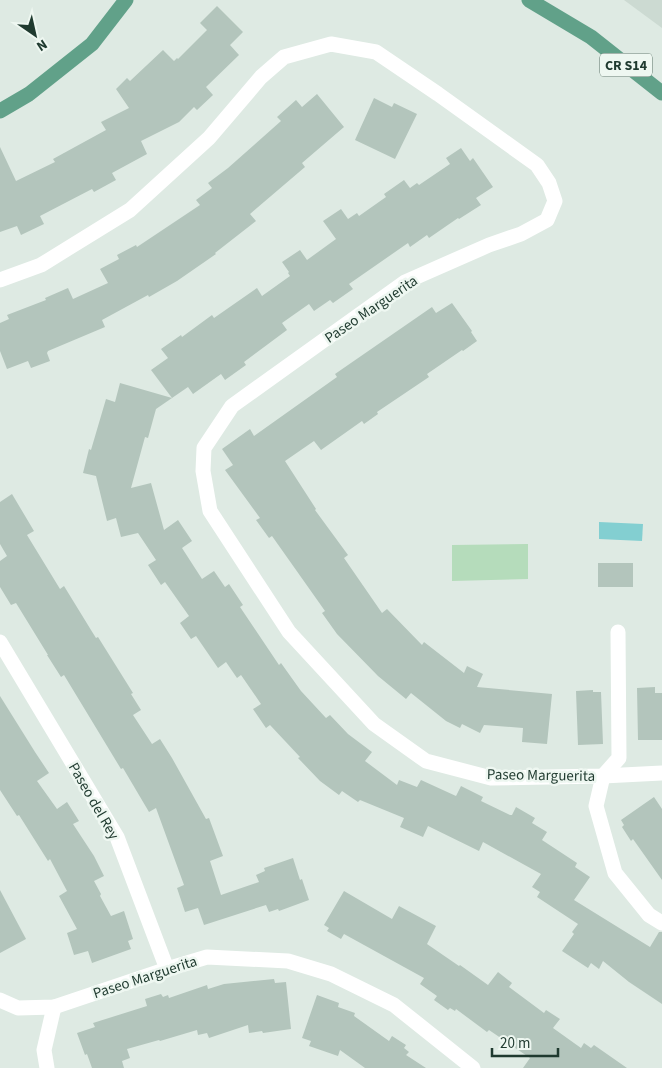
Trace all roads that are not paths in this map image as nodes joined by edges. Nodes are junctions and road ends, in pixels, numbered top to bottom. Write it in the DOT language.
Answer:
graph roads {
  1 [pos="126,0"];
  2 [pos="529,0"];
  3 [pos="662,93"];
  4 [pos="0,111"];
  5 [pos="0,280"];
  6 [pos="618,632"];
  7 [pos="0,642"];
  8 [pos="662,774"];
  9 [pos="603,776"];
  10 [pos="662,924"];
  11 [pos="167,969"];
  12 [pos="0,1000"];
  13 [pos="54,1007"];
  14 [pos="47,1068"];
  15 [pos="473,1068"];
  1 -- 4 [label="main road"];
  2 -- 3 [label="main road, CR S14"];
  5 -- 9 [label="street, Paseo Marguerita"];
  6 -- 9 [label="street"];
  7 -- 11 [label="street, Paseo del Rey"];
  8 -- 9 [label="street, Paseo Marguerita"];
  9 -- 10 [label="street"];
  11 -- 13 [label="street, Paseo Marguerita"];
  11 -- 15 [label="street, Paseo Marguerita"];
  12 -- 13 [label="street, Paseo Marguerita"];
  13 -- 14 [label="street"];
}
